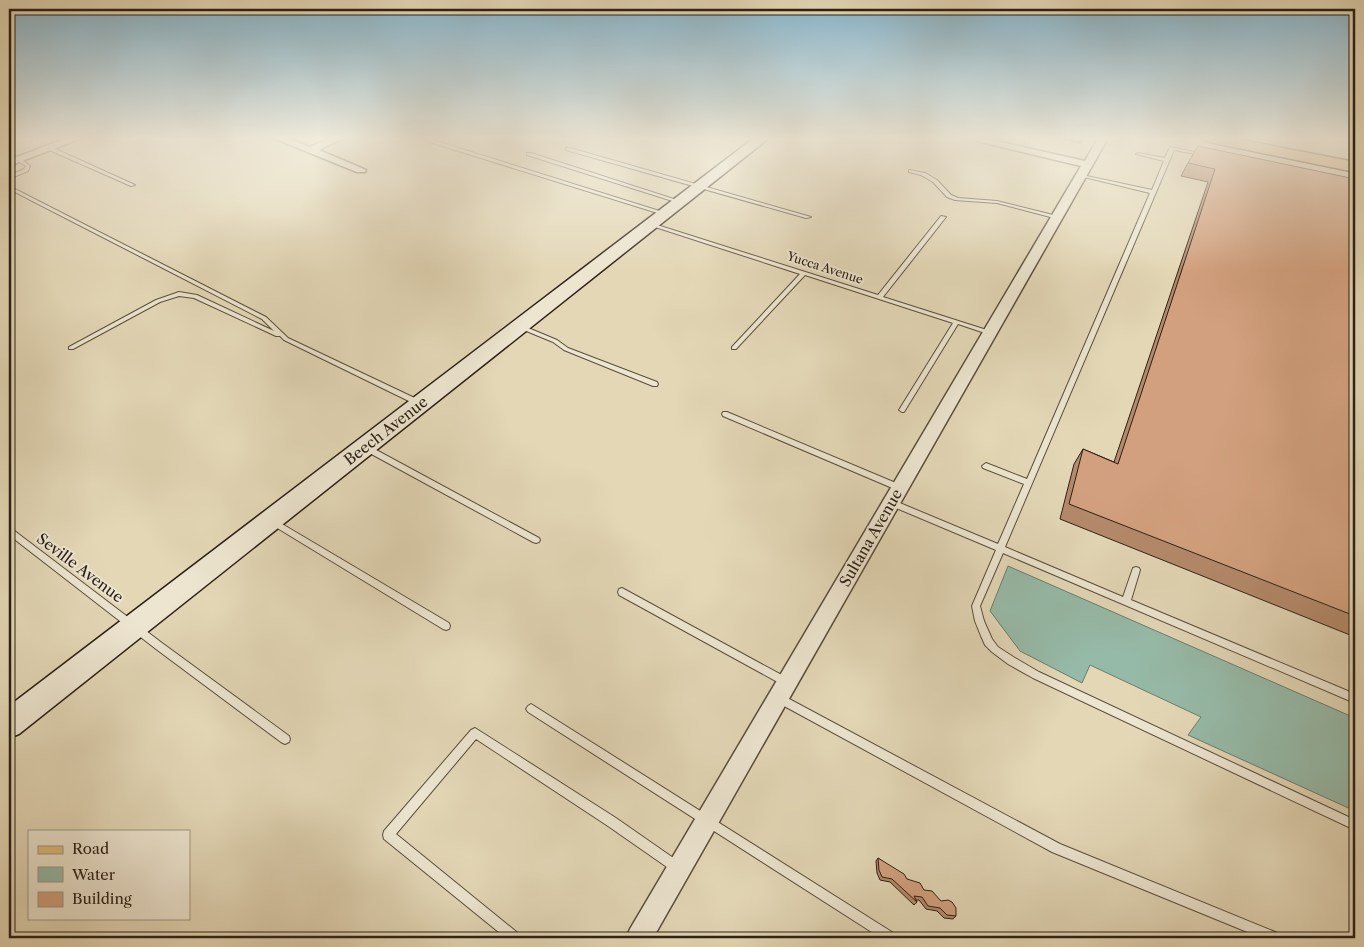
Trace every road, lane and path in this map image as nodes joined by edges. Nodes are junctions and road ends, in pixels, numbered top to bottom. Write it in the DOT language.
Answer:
graph roads {
  1 [pos="127,182"];
  2 [pos="564,182"];
  3 [pos="593,182"];
  4 [pos="683,182"];
  5 [pos="706,182"];
  6 [pos="936,182"];
  7 [pos="1078,182"];
  8 [pos="1123,182"];
  9 [pos="1158,182"];
  10 [pos="133,185"];
  11 [pos="9,187"];
  12 [pos="700,187"];
  13 [pos="1154,192"];
  14 [pos="666,214"];
  15 [pos="808,217"];
  16 [pos="943,217"];
  17 [pos="1058,217"];
  18 [pos="804,273"];
  19 [pos="880,298"];
  20 [pos="956,322"];
  21 [pos="520,327"];
  22 [pos="990,333"];
  23 [pos="286,339"];
  24 [pos="71,348"];
  25 [pos="734,348"];
  26 [pos="655,384"];
  27 [pos="421,404"];
  28 [pos="902,410"];
  29 [pos="725,414"];
  30 [pos="366,447"];
  31 [pos="986,466"];
  32 [pos="1029,483"];
  33 [pos="896,495"];
  34 [pos="271,520"];
  35 [pos="9,531"];
  36 [pos="536,540"];
  37 [pos="1001,548"];
  38 [pos="1136,570"];
  39 [pos="622,592"];
  40 [pos="1126,602"];
  41 [pos="446,626"];
  42 [pos="134,627"];
  43 [pos="788,683"];
  44 [pos="778,698"];
  45 [pos="1355,699"];
  46 [pos="531,709"];
  47 [pos="9,724"];
  48 [pos="285,739"];
  49 [pos="708,821"];
  50 [pos="1355,825"];
  51 [pos="679,869"];
  52 [pos="515,938"];
  53 [pos="639,938"];
  54 [pos="891,938"];
  55 [pos="1276,938"];
  1 -- 10 [label="lane"];
  2 -- 14 [label="lane"];
  3 -- 14 [label="lane"];
  4 -- 12 [label="lane"];
  5 -- 12 [label="main road, Beech Avenue"];
  6 -- 17 [label="lane"];
  7 -- 17 [label="street, Sultana Avenue"];
  8 -- 13 [label="lane"];
  9 -- 13 [label="lane"];
  11 -- 23 [label="lane"];
  12 -- 14 [label="main road, Beech Avenue"];
  12 -- 15 [label="lane"];
  13 -- 32 [label="lane"];
  14 -- 18 [label="lane, Yucca Avenue"];
  14 -- 21 [label="main road, Beech Avenue"];
  16 -- 19 [label="lane"];
  17 -- 22 [label="street, Sultana Avenue"];
  18 -- 19 [label="lane, Yucca Avenue"];
  18 -- 25 [label="lane"];
  19 -- 20 [label="lane, Yucca Avenue"];
  20 -- 22 [label="lane, Yucca Avenue"];
  20 -- 28 [label="lane"];
  21 -- 26 [label="lane"];
  21 -- 27 [label="main road, Beech Avenue"];
  22 -- 33 [label="street, Sultana Avenue"];
  23 -- 24 [label="lane"];
  23 -- 27 [label="lane"];
  27 -- 30 [label="main road, Beech Avenue"];
  29 -- 33 [label="lane"];
  30 -- 34 [label="main road, Beech Avenue"];
  30 -- 36 [label="lane"];
  31 -- 32 [label="lane"];
  32 -- 37 [label="lane"];
  33 -- 37 [label="lane"];
  33 -- 43 [label="street, Sultana Avenue"];
  34 -- 41 [label="lane"];
  34 -- 42 [label="main road, Beech Avenue"];
  35 -- 42 [label="lane, Seville Avenue"];
  37 -- 40 [label="lane"];
  37 -- 50 [label="lane"];
  38 -- 40 [label="lane"];
  39 -- 43 [label="lane"];
  40 -- 45 [label="lane"];
  42 -- 47 [label="main road, Beech Avenue"];
  42 -- 48 [label="lane, Seville Avenue"];
  43 -- 44 [label="street, Sultana Avenue"];
  44 -- 49 [label="street, Sultana Avenue"];
  44 -- 55 [label="lane"];
  46 -- 49 [label="lane"];
  49 -- 51 [label="street, Sultana Avenue"];
  49 -- 54 [label="lane"];
  51 -- 52 [label="lane"];
  51 -- 53 [label="street, Sultana Avenue"];
}
